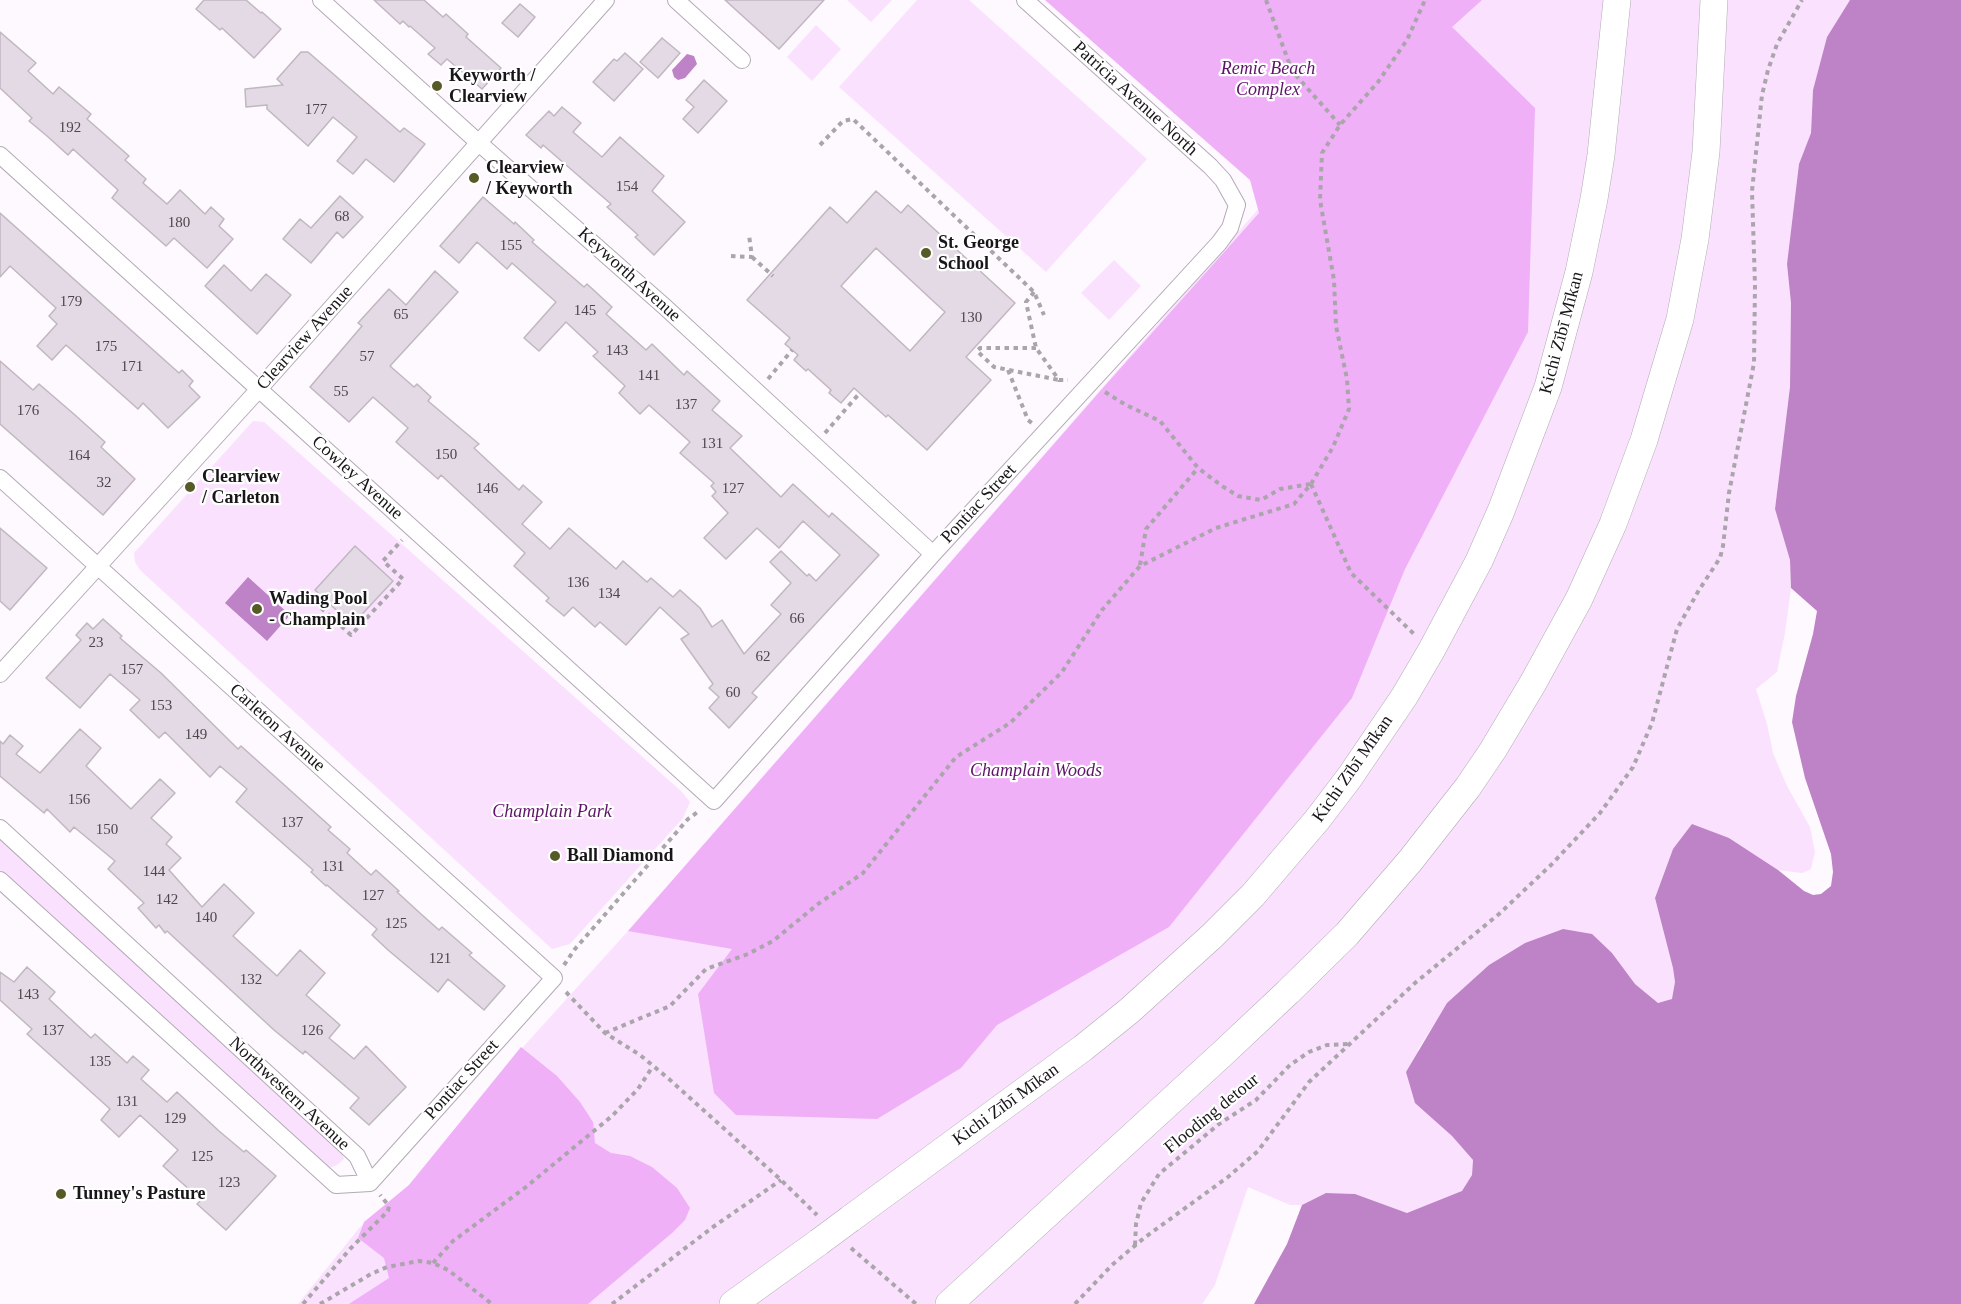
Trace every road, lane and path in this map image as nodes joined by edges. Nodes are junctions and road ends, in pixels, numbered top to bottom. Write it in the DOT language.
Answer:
graph roads {
  1 [pos="321,0"];
  2 [pos="606,0"];
  3 [pos="676,0"];
  4 [pos="1025,0"];
  5 [pos="1266,0"];
  6 [pos="1425,0"];
  7 [pos="1617,0"];
  8 [pos="1714,0"];
  9 [pos="742,60"];
  10 [pos="1340,125"];
  11 [pos="479,143"];
  12 [pos="820,145"];
  13 [pos="0,155"];
  14 [pos="1237,205"];
  15 [pos="749,235"];
  16 [pos="731,256"];
  17 [pos="752,257"];
  18 [pos="773,276"];
  19 [pos="1034,292"];
  20 [pos="1044,315"];
  21 [pos="1036,348"];
  22 [pos="792,350"];
  23 [pos="1008,369"];
  24 [pos="768,379"];
  25 [pos="1072,379"];
  26 [pos="1059,380"];
  27 [pos="1091,382"];
  28 [pos="259,390"];
  29 [pos="858,395"];
  30 [pos="1043,434"];
  31 [pos="815,445"];
  32 [pos="1198,468"];
  33 [pos="0,478"];
  34 [pos="1311,484"];
  35 [pos="412,528"];
  36 [pos="933,554"];
  37 [pos="1140,566"];
  38 [pos="99,567"];
  39 [pos="301,590"];
  40 [pos="1431,651"];
  41 [pos="0,674"];
  42 [pos="714,801"];
  43 [pos="0,828"];
  44 [pos="0,880"];
  45 [pos="554,978"];
  46 [pos="605,1033"];
  47 [pos="1351,1044"];
  48 [pos="653,1066"];
  49 [pos="370,1183"];
  50 [pos="1135,1246"];
  51 [pos="433,1263"];
  52 [pos="303,1304"];
  53 [pos="320,1304"];
  54 [pos="492,1304"];
  55 [pos="612,1304"];
  56 [pos="733,1304"];
  57 [pos="949,1304"];
  1 -- 11 [label="street, Keyworth Avenue"];
  2 -- 11 [label="street, Clearview Avenue"];
  3 -- 9 [label="street"];
  4 -- 14 [label="street, Patricia Avenue North"];
  5 -- 10 [label="path"];
  6 -- 10 [label="path"];
  7 -- 40 [label="highway, Kichi Zībī Mīkan"];
  8 -- 57 [label="highway"];
  10 -- 34 [label="path"];
  11 -- 28 [label="street, Clearview Avenue"];
  11 -- 31 [label="street, Keyworth Avenue"];
  12 -- 19 [label="path"];
  13 -- 28 [label="street, Cowley Avenue"];
  14 -- 27 [label="street, Pontiac Street"];
  15 -- 17 [label="path"];
  16 -- 17 [label="path"];
  17 -- 18 [label="path"];
  19 -- 20 [label="path"];
  19 -- 21 [label="path"];
  21 -- 23 [label="path"];
  21 -- 26 [label="path"];
  22 -- 24 [label="path"];
  23 -- 26 [label="path"];
  23 -- 30 [label="path"];
  25 -- 26 [label="path"];
  27 -- 30 [label="street, Pontiac Street"];
  27 -- 32 [label="path"];
  28 -- 35 [label="street, Cowley Avenue"];
  28 -- 38 [label="street, Clearview Avenue"];
  29 -- 31 [label="path"];
  30 -- 36 [label="street, Pontiac Street"];
  31 -- 36 [label="street, Keyworth Avenue"];
  32 -- 34 [label="path"];
  32 -- 37 [label="path"];
  33 -- 38 [label="street, Carleton Avenue"];
  34 -- 37 [label="path"];
  34 -- 40 [label="path"];
  35 -- 39 [label="path"];
  35 -- 42 [label="street, Cowley Avenue"];
  36 -- 42 [label="street, Pontiac Street"];
  37 -- 46 [label="path"];
  38 -- 41 [label="street, Clearview Avenue"];
  38 -- 45 [label="street, Carleton Avenue"];
  40 -- 56 [label="highway, Kichi Zībī Mīkan, bridge"];
  42 -- 45 [label="path"];
  43 -- 49 [label="street, Northwestern Avenue"];
  44 -- 49 [label="street, Northwestern Avenue"];
  45 -- 46 [label="path"];
  45 -- 49 [label="street, Pontiac Street"];
  46 -- 48 [label="path"];
  47 -- 50 [label="path, Flooding detour"];
  48 -- 51 [label="path"];
  48 -- 55 [label="path"];
  49 -- 52 [label="path"];
  51 -- 53 [label="path"];
  51 -- 54 [label="path"];
}
